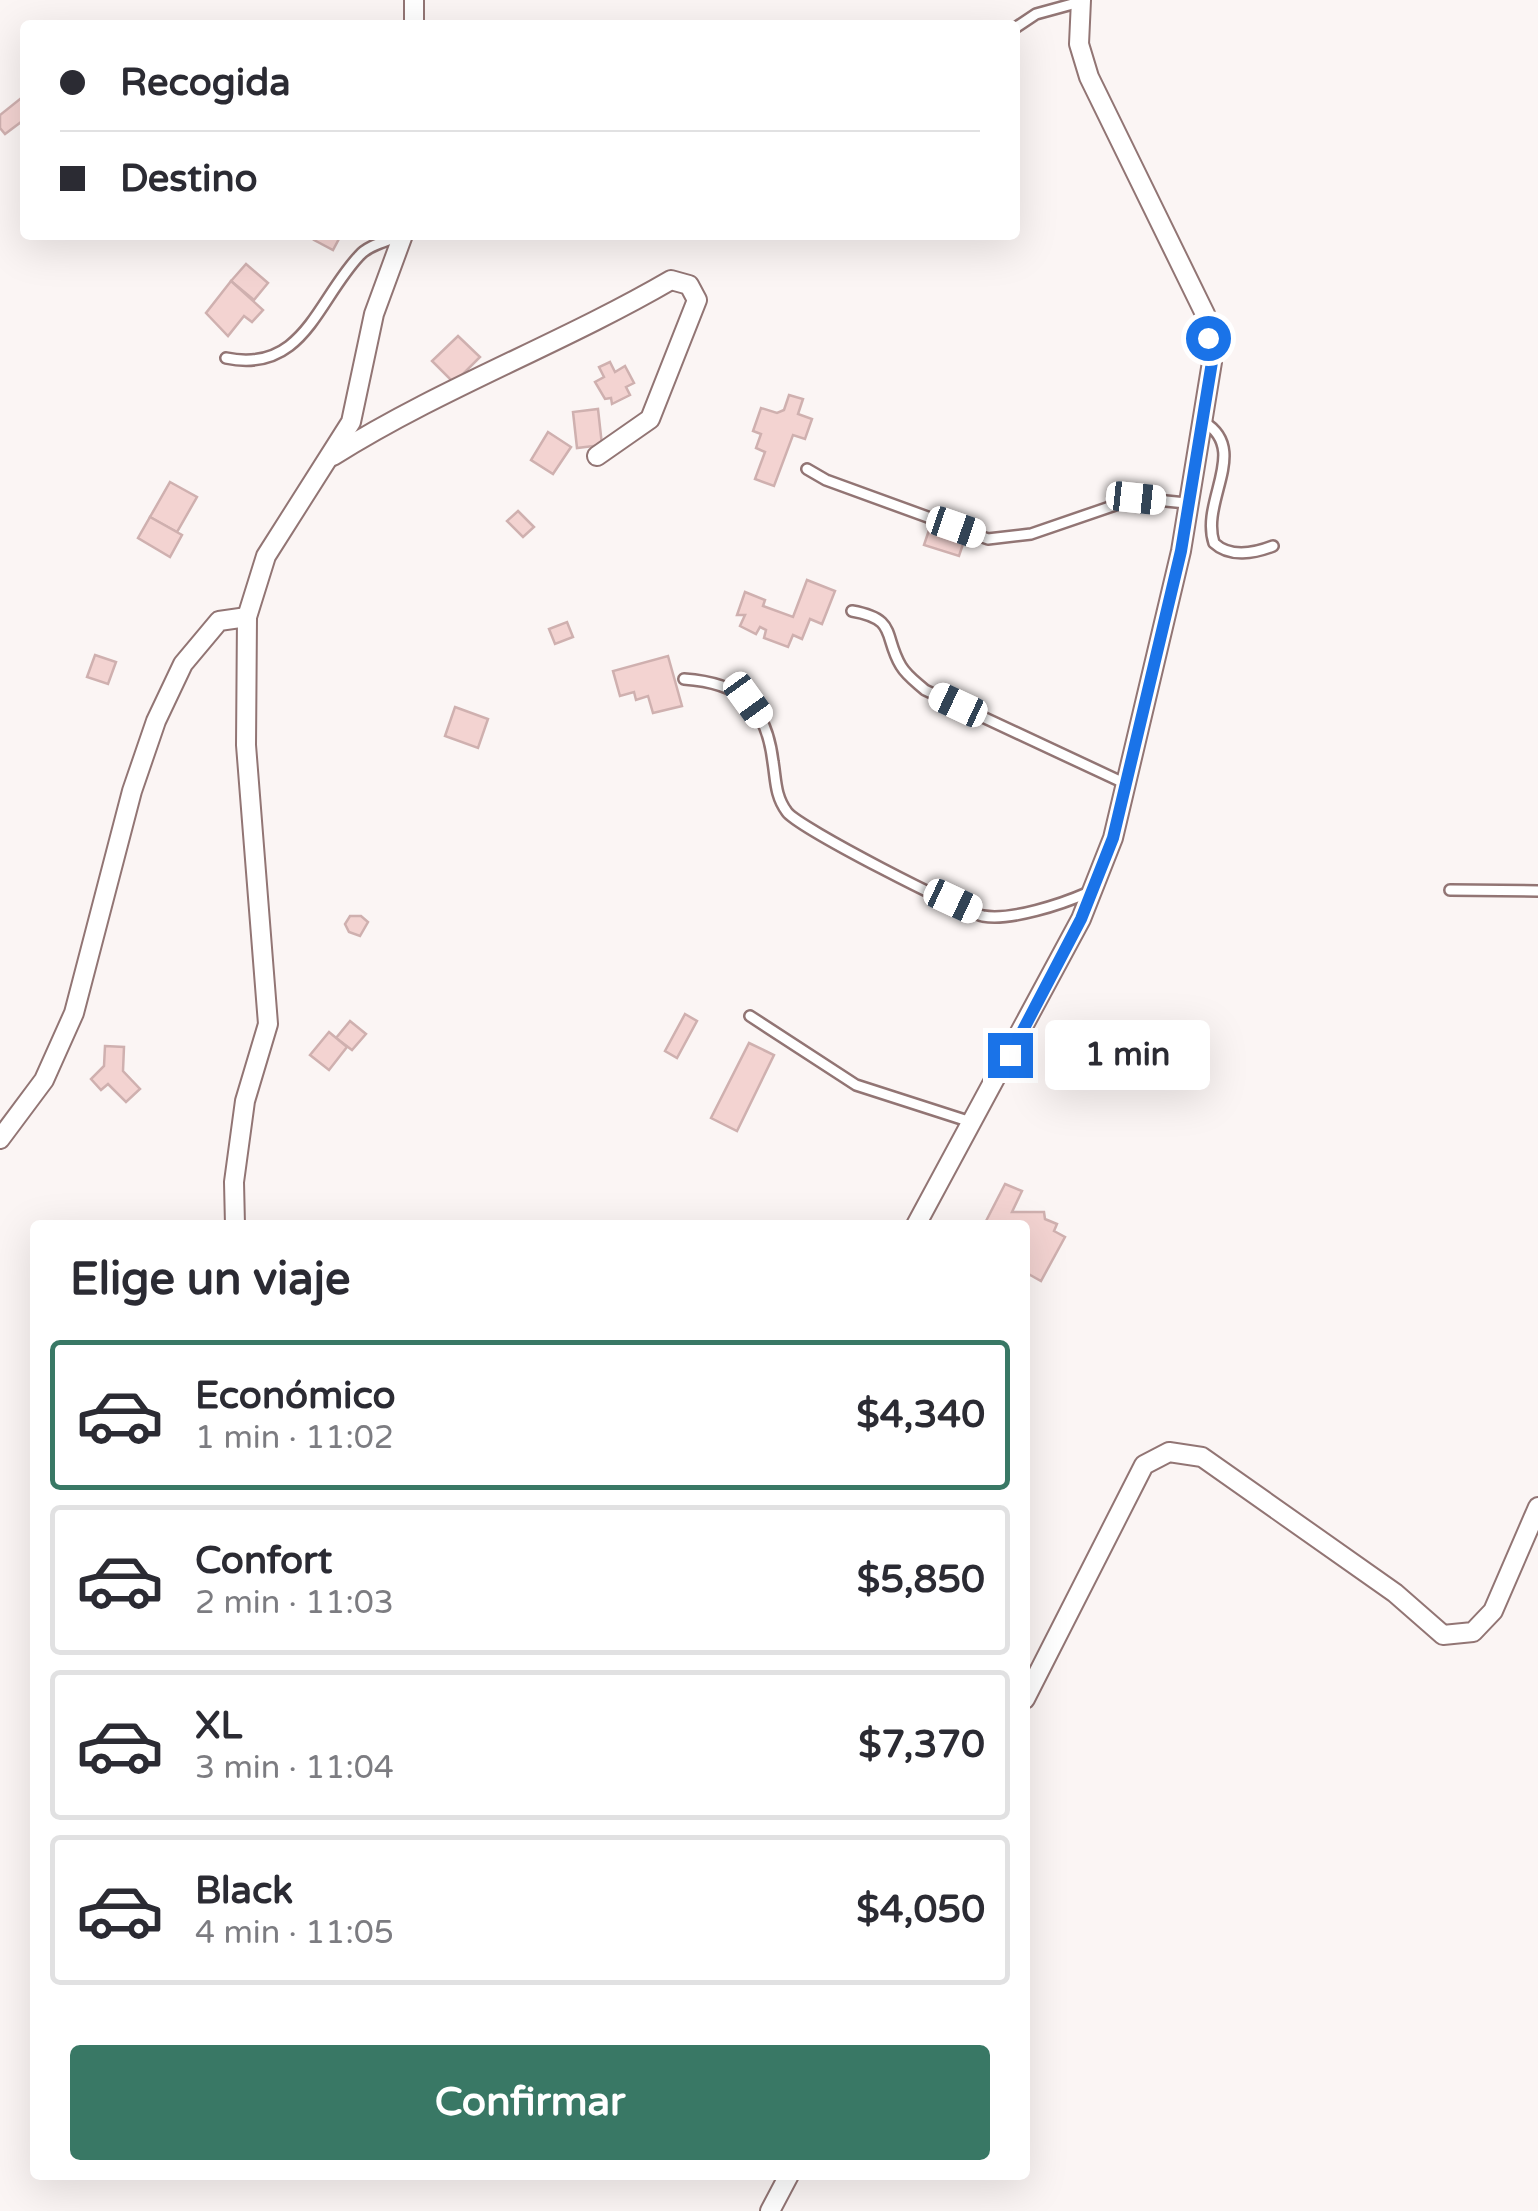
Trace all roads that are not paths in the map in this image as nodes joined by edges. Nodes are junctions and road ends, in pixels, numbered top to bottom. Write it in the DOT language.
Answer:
graph roads {
  1 [pos="1081,1"];
  2 [pos="1020,25"];
  3 [pos="390,240"];
  4 [pos="400,240"];
  5 [pos="226,358"];
  6 [pos="1204,422"];
  7 [pos="596,456"];
  8 [pos="328,460"];
  9 [pos="807,469"];
  10 [pos="1186,503"];
  11 [pos="1273,546"];
  12 [pos="852,610"];
  13 [pos="247,617"];
  14 [pos="684,679"];
  15 [pos="1124,783"];
  16 [pos="1450,890"];
  17 [pos="1092,891"];
  18 [pos="1538,891"];
  19 [pos="750,1016"];
  20 [pos="974,1122"];
  21 [pos="0,1139"];
  22 [pos="236,1220"];
  23 [pos="919,1220"];
  24 [pos="1538,1506"];
  25 [pos="1030,1690"];
  26 [pos="786,2180"];
  27 [pos="770,2211"];
  1 -- 2 [label="lane"];
  1 -- 6 [label="street"];
  3 -- 5 [label="lane"];
  4 -- 8 [label="street"];
  6 -- 10 [label="street"];
  6 -- 11 [label="lane"];
  7 -- 8 [label="street"];
  8 -- 13 [label="street"];
  9 -- 10 [label="lane"];
  10 -- 15 [label="street"];
  12 -- 15 [label="lane"];
  13 -- 21 [label="street"];
  13 -- 22 [label="street"];
  14 -- 17 [label="lane"];
  15 -- 17 [label="street"];
  16 -- 18 [label="lane"];
  17 -- 20 [label="street"];
  19 -- 20 [label="lane"];
  20 -- 23 [label="street"];
  24 -- 25 [label="street"];
  26 -- 27 [label="street"];
}
